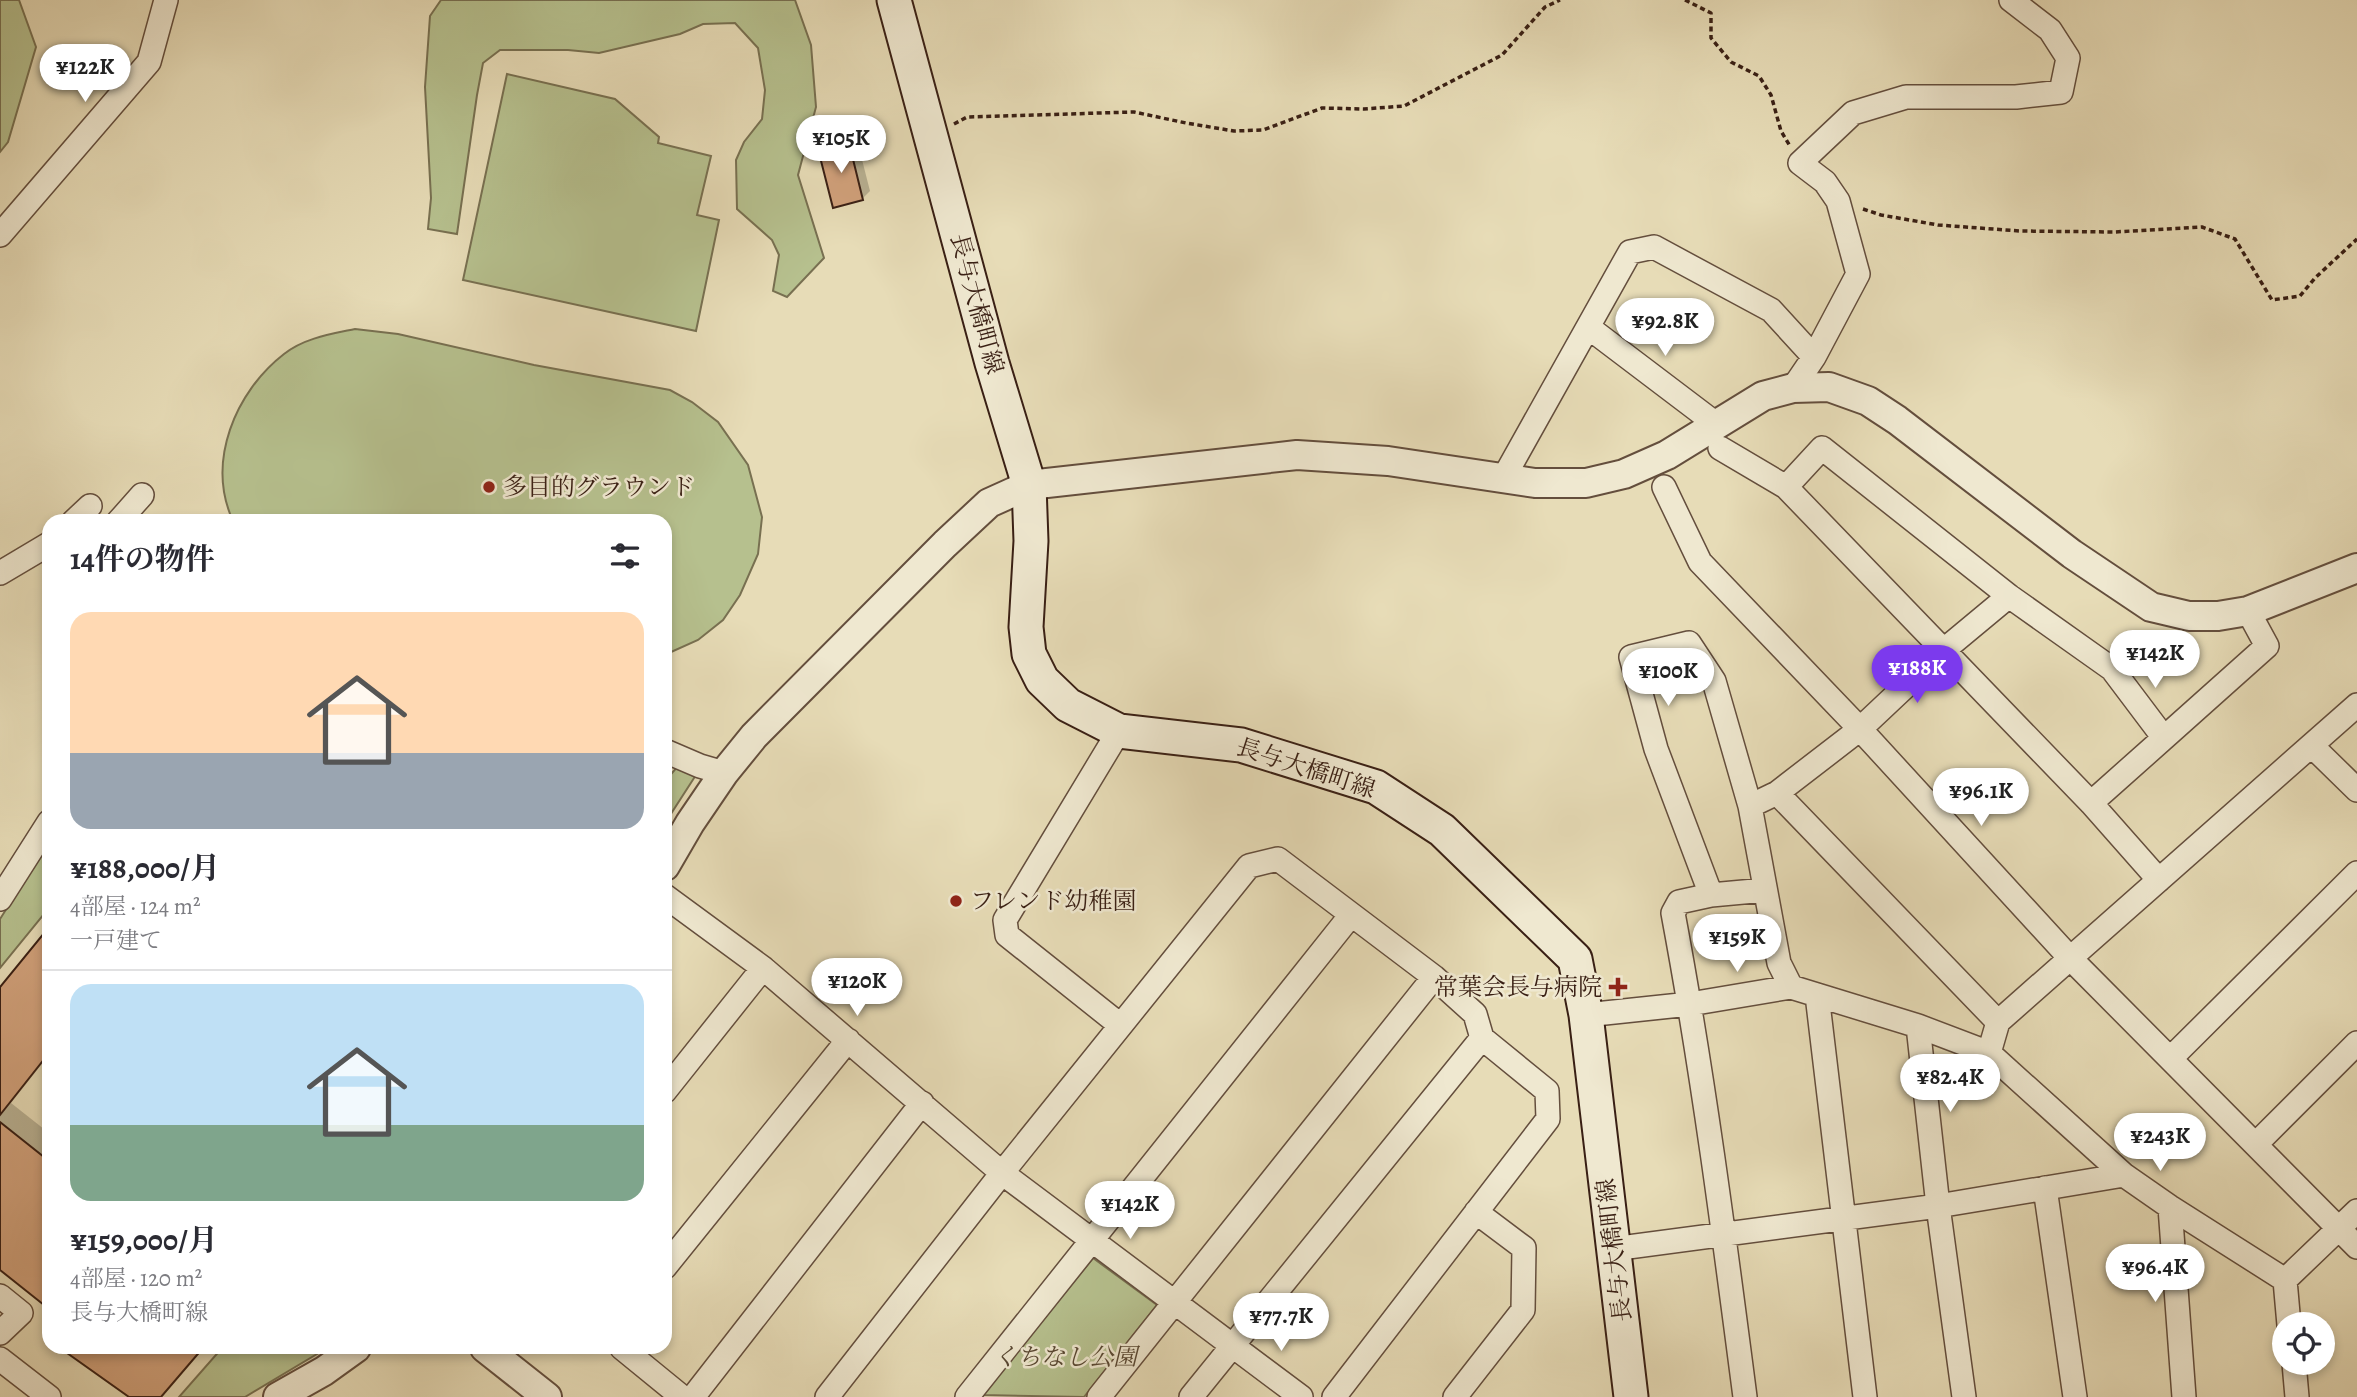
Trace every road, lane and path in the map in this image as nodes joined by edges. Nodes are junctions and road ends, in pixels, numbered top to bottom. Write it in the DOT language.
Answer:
graph roads {
  1 [pos="166,0"];
  2 [pos="894,0"];
  3 [pos="1560,0"];
  4 [pos="1685,0"];
  5 [pos="2011,0"];
  6 [pos="932,136"];
  7 [pos="1800,163"];
  8 [pos="1838,201"];
  9 [pos="0,235"];
  10 [pos="2357,239"];
  11 [pos="1588,327"];
  12 [pos="1814,357"];
  13 [pos="1793,388"];
  14 [pos="1718,436"];
  15 [pos="1504,477"];
  16 [pos="1029,485"];
  17 [pos="1664,487"];
  18 [pos="1786,487"];
  19 [pos="142,495"];
  20 [pos="125,514"];
  21 [pos="42,548"];
  22 [pos="2357,568"];
  23 [pos="0,573"];
  24 [pos="2010,596"];
  25 [pos="2248,611"];
  26 [pos="1944,650"];
  27 [pos="2357,705"];
  28 [pos="1860,729"];
  29 [pos="1119,732"];
  30 [pos="2164,738"];
  31 [pos="2312,746"];
  32 [pos="672,754"];
  33 [pos="723,773"];
  34 [pos="2357,790"];
  35 [pos="1777,793"];
  36 [pos="2091,803"];
  37 [pos="1750,806"];
  38 [pos="42,833"];
  39 [pos="672,854"];
  40 [pos="2357,873"];
  41 [pos="2159,880"];
  42 [pos="1765,890"];
  43 [pos="1712,895"];
  44 [pos="0,899"];
  45 [pos="672,901"];
  46 [pos="1351,915"];
  47 [pos="2070,958"];
  48 [pos="763,968"];
  49 [pos="1434,977"];
  50 [pos="1791,987"];
  51 [pos="1816,995"];
  52 [pos="1690,1004"];
  53 [pos="1586,1016"];
  54 [pos="1998,1022"];
  55 [pos="1120,1025"];
  56 [pos="1918,1026"];
  57 [pos="1482,1038"];
  58 [pos="848,1040"];
  59 [pos="2357,1043"];
  60 [pos="1989,1053"];
  61 [pos="2171,1058"];
  62 [pos="672,1082"];
  63 [pos="922,1102"];
  64 [pos="2256,1144"];
  65 [pos="1002,1173"];
  66 [pos="2124,1175"];
  67 [pos="2045,1188"];
  68 [pos="1938,1206"];
  69 [pos="2170,1207"];
  70 [pos="2357,1210"];
  71 [pos="1476,1212"];
  72 [pos="1844,1218"];
  73 [pos="2339,1228"];
  74 [pos="1724,1233"];
  75 [pos="1091,1240"];
  76 [pos="2357,1247"];
  77 [pos="1613,1249"];
  78 [pos="672,1258"];
  79 [pos="2285,1280"];
  80 [pos="0,1296"];
  81 [pos="1174,1301"];
  82 [pos="2288,1312"];
  83 [pos="0,1333"];
  84 [pos="1233,1344"];
  85 [pos="348,1354"];
  86 [pos="493,1354"];
  87 [pos="629,1354"];
  88 [pos="0,1359"];
  89 [pos="2295,1375"];
  90 [pos="49,1397"];
  91 [pos="278,1397"];
  92 [pos="547,1397"];
  93 [pos="682,1397"];
  94 [pos="693,1397"];
  95 [pos="827,1397"];
  96 [pos="967,1397"];
  97 [pos="1099,1397"];
  98 [pos="1191,1397"];
  99 [pos="1301,1397"];
  100 [pos="1334,1397"];
  101 [pos="1455,1397"];
  102 [pos="1631,1397"];
  103 [pos="1745,1397"];
  104 [pos="1865,1397"];
  105 [pos="1964,1397"];
  106 [pos="2075,1397"];
  107 [pos="2183,1397"];
  108 [pos="2297,1397"];
  1 -- 9 [label="street"];
  2 -- 6 [label="main road, 長与大橋町線"];
  3 -- 6 [label="path"];
  4 -- 7 [label="path"];
  5 -- 7 [label="street"];
  6 -- 16 [label="main road, 長与大橋町線"];
  7 -- 8 [label="street"];
  8 -- 10 [label="path"];
  8 -- 12 [label="street"];
  11 -- 12 [label="street"];
  11 -- 14 [label="street"];
  11 -- 15 [label="street"];
  12 -- 13 [label="street"];
  13 -- 14 [label="street"];
  13 -- 25 [label="street"];
  14 -- 15 [label="street"];
  14 -- 18 [label="street"];
  15 -- 16 [label="street"];
  16 -- 29 [label="main road, 長与大橋町線"];
  16 -- 33 [label="street"];
  17 -- 28 [label="street"];
  18 -- 24 [label="street"];
  18 -- 26 [label="street"];
  19 -- 20 [label="street"];
  21 -- 23 [label="street"];
  22 -- 25 [label="street"];
  24 -- 26 [label="street"];
  24 -- 30 [label="street"];
  25 -- 30 [label="street"];
  26 -- 28 [label="street"];
  26 -- 36 [label="street"];
  27 -- 31 [label="street"];
  28 -- 35 [label="street"];
  28 -- 47 [label="street"];
  29 -- 53 [label="main road, 長与大橋町線"];
  29 -- 55 [label="street"];
  30 -- 36 [label="street"];
  31 -- 34 [label="street"];
  31 -- 41 [label="street"];
  32 -- 33 [label="street"];
  33 -- 39 [label="street"];
  35 -- 37 [label="street"];
  35 -- 54 [label="street"];
  36 -- 41 [label="street"];
  37 -- 42 [label="street"];
  37 -- 43 [label="street"];
  38 -- 44 [label="street"];
  40 -- 61 [label="street"];
  41 -- 47 [label="street"];
  42 -- 43 [label="street"];
  42 -- 50 [label="street"];
  43 -- 52 [label="street"];
  45 -- 48 [label="street"];
  46 -- 49 [label="street"];
  46 -- 55 [label="street"];
  46 -- 75 [label="street"];
  47 -- 54 [label="street"];
  47 -- 61 [label="street"];
  48 -- 58 [label="street"];
  48 -- 62 [label="street"];
  49 -- 57 [label="street"];
  49 -- 81 [label="street"];
  50 -- 51 [label="street"];
  50 -- 52 [label="street"];
  51 -- 56 [label="street"];
  51 -- 72 [label="street"];
  52 -- 53 [label="street"];
  52 -- 74 [label="street"];
  53 -- 77 [label="main road, 長与大橋町線"];
  54 -- 60 [label="street"];
  55 -- 65 [label="street"];
  56 -- 60 [label="street"];
  56 -- 68 [label="street"];
  57 -- 71 [label="street"];
  57 -- 84 [label="street"];
  58 -- 63 [label="street"];
  58 -- 78 [label="street"];
  59 -- 64 [label="street"];
  60 -- 66 [label="street"];
  61 -- 64 [label="street"];
  63 -- 65 [label="street"];
  63 -- 94 [label="street"];
  64 -- 73 [label="street"];
  65 -- 75 [label="street"];
  65 -- 95 [label="street"];
  66 -- 67 [label="street"];
  66 -- 69 [label="street"];
  67 -- 68 [label="street"];
  67 -- 106 [label="street"];
  68 -- 72 [label="street"];
  68 -- 105 [label="street"];
  69 -- 79 [label="street"];
  69 -- 107 [label="street"];
  70 -- 73 [label="street"];
  71 -- 100 [label="street"];
  71 -- 101 [label="street"];
  72 -- 74 [label="street"];
  72 -- 104 [label="street"];
  73 -- 76 [label="street"];
  73 -- 79 [label="street"];
  74 -- 77 [label="street"];
  74 -- 103 [label="street"];
  75 -- 81 [label="street"];
  75 -- 96 [label="street"];
  77 -- 102 [label="main road, 長与大橋町線"];
  79 -- 82 [label="street"];
  80 -- 83 [label="street"];
  81 -- 84 [label="street"];
  81 -- 97 [label="street"];
  84 -- 98 [label="street"];
  84 -- 99 [label="street"];
  85 -- 91 [label="street"];
  86 -- 92 [label="street"];
  87 -- 93 [label="street"];
  88 -- 90 [label="street"];
  89 -- 108 [label="street"];
}
